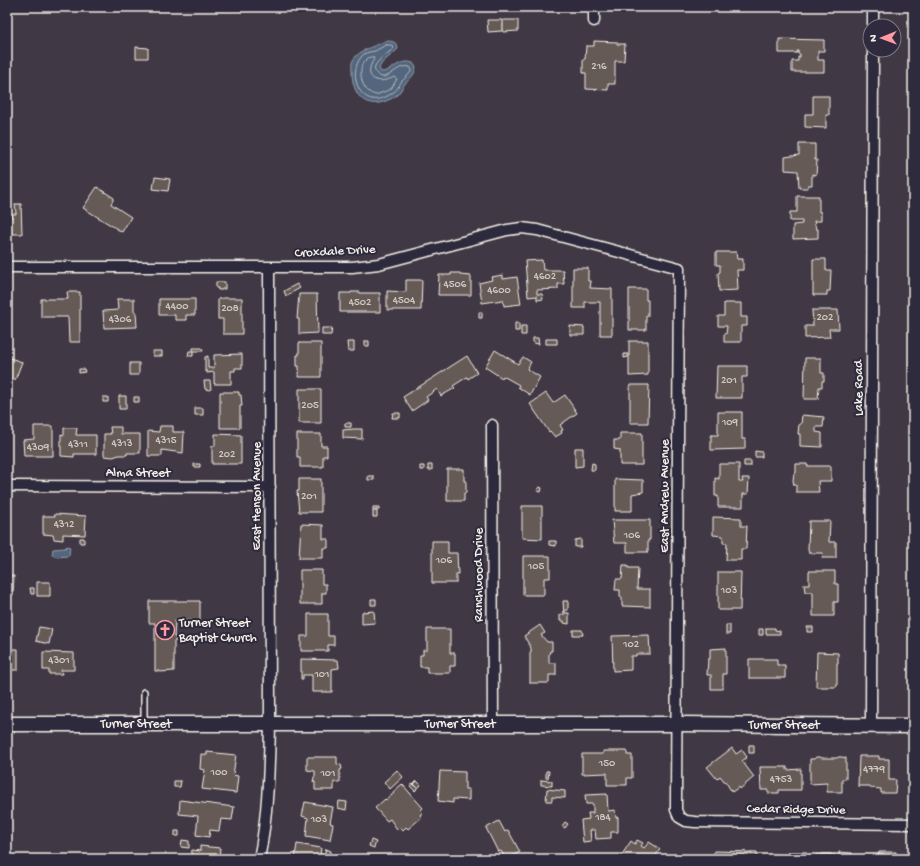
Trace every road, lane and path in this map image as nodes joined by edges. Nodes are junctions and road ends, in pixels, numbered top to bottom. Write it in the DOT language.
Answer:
graph roads {
  1 [pos="594,7"];
  2 [pos="873,7"];
  3 [pos="873,18"];
  4 [pos="594,21"];
  5 [pos="873,58"];
  6 [pos="7,267"];
  7 [pos="269,268"];
  8 [pos="679,268"];
  9 [pos="492,425"];
  10 [pos="7,486"];
  11 [pos="270,487"];
  12 [pos="144,692"];
  13 [pos="7,724"];
  14 [pos="144,724"];
  15 [pos="270,724"];
  16 [pos="493,724"];
  17 [pos="677,724"];
  18 [pos="871,725"];
  19 [pos="913,726"];
  20 [pos="679,817"];
  21 [pos="913,824"];
  22 [pos="259,859"];
  1 -- 4 [label="street"];
  2 -- 3 [label="street"];
  5 -- 18 [label="street, Lake Road"];
  6 -- 7 [label="street, Croxdale Drive"];
  7 -- 8 [label="street, Croxdale Drive"];
  7 -- 11 [label="street, East Henson Avenue"];
  8 -- 17 [label="street, East Andrew Avenue"];
  9 -- 16 [label="street, Ranchwood Drive"];
  10 -- 11 [label="street, Alma Street"];
  11 -- 15 [label="street, East Henson Avenue"];
  12 -- 14 [label="lane"];
  13 -- 14 [label="street, Turner Street"];
  14 -- 15 [label="street, Turner Street"];
  15 -- 16 [label="street, Turner Street"];
  15 -- 22 [label="street, East Henson Avenue"];
  16 -- 17 [label="street, Turner Street"];
  17 -- 18 [label="street, Turner Street"];
  17 -- 20 [label="street, East Andrew Avenue"];
  18 -- 19 [label="street, Turner Street"];
  20 -- 21 [label="street, Cedar Ridge Drive"];
}
